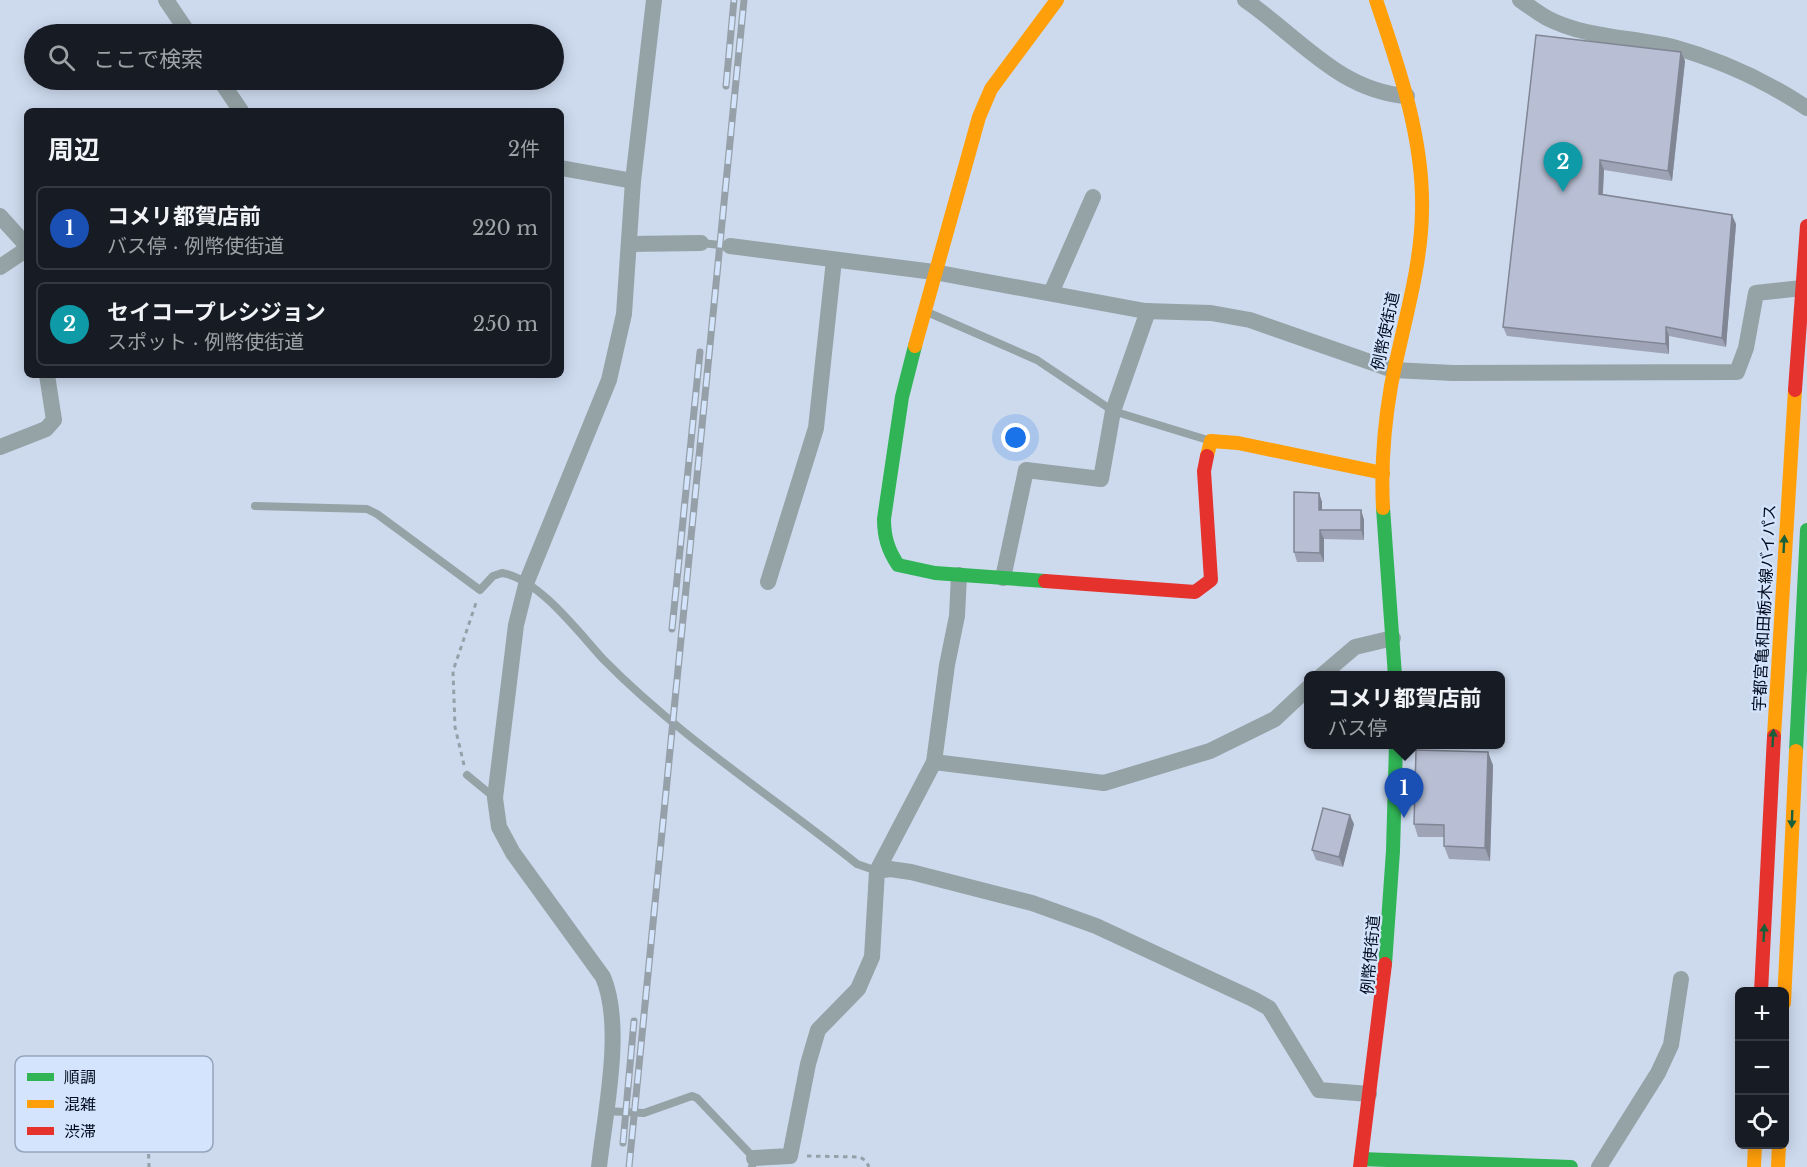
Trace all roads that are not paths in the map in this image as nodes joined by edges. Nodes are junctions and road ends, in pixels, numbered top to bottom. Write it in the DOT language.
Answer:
graph roads {
  1 [pos="166,0"];
  2 [pos="654,0"];
  3 [pos="1057,0"];
  4 [pos="1245,0"];
  5 [pos="1376,0"];
  6 [pos="1522,1"];
  7 [pos="182,24"];
  8 [pos="227,90"];
  9 [pos="1407,96"];
  10 [pos="239,108"];
  11 [pos="1807,108"];
  12 [pos="564,168"];
  13 [pos="633,180"];
  14 [pos="1093,197"];
  15 [pos="0,216"];
  16 [pos="1807,226"];
  17 [pos="701,243"];
  18 [pos="24,244"];
  19 [pos="629,244"];
  20 [pos="730,246"];
  21 [pos="24,249"];
  22 [pos="834,260"];
  23 [pos="0,267"];
  24 [pos="934,272"];
  25 [pos="1802,288"];
  26 [pos="1052,294"];
  27 [pos="924,310"];
  28 [pos="1148,310"];
  29 [pos="1393,370"];
  30 [pos="47,378"];
  31 [pos="1113,411"];
  32 [pos="1211,441"];
  33 [pos="0,447"];
  34 [pos="1383,473"];
  35 [pos="255,506"];
  36 [pos="1807,530"];
  37 [pos="959,575"];
  38 [pos="1003,578"];
  39 [pos="527,581"];
  40 [pos="768,582"];
  41 [pos="1393,638"];
  42 [pos="1326,671"];
  43 [pos="1395,671"];
  44 [pos="1304,692"];
  45 [pos="1396,749"];
  46 [pos="934,762"];
  47 [pos="467,775"];
  48 [pos="495,798"];
  49 [pos="877,872"];
  50 [pos="1682,979"];
  51 [pos="1761,987"];
  52 [pos="1786,987"];
  53 [pos="1370,1094"];
  54 [pos="605,1112"];
  55 [pos="1755,1149"];
  56 [pos="1779,1149"];
  57 [pos="753,1163"];
  58 [pos="1360,1163"];
  59 [pos="599,1167"];
  60 [pos="1571,1167"];
  61 [pos="1599,1167"];
  62 [pos="1754,1167"];
  63 [pos="1778,1167"];
  1 -- 7 [label="street"];
  2 -- 13 [label="street"];
  3 -- 24 [label="main road"];
  4 -- 9 [label="street"];
  5 -- 9 [label="main road, 例幣使街道"];
  6 -- 11 [label="street"];
  8 -- 10 [label="street"];
  9 -- 29 [label="main road, 例幣使街道"];
  12 -- 13 [label="street"];
  13 -- 19 [label="street"];
  14 -- 26 [label="street"];
  15 -- 18 [label="street"];
  16 -- 25 [label="main road, 宇都宮亀和田栃木線バイパス"];
  17 -- 19 [label="street"];
  17 -- 20 [label="lane"];
  19 -- 39 [label="street"];
  20 -- 22 [label="street"];
  21 -- 23 [label="street"];
  22 -- 24 [label="street"];
  22 -- 40 [label="street"];
  24 -- 26 [label="street"];
  24 -- 27 [label="main road"];
  25 -- 29 [label="street"];
  51 -- 25 [label="main road, 宇都宮亀和田栃木線バイパス, one-way"];
  26 -- 28 [label="street"];
  27 -- 31 [label="lane"];
  27 -- 37 [label="main road"];
  28 -- 29 [label="street"];
  28 -- 31 [label="street"];
  29 -- 34 [label="main road, 例幣使街道"];
  30 -- 33 [label="street"];
  31 -- 32 [label="lane"];
  31 -- 38 [label="street"];
  32 -- 34 [label="main road"];
  32 -- 38 [label="main road"];
  34 -- 41 [label="main road, 例幣使街道"];
  35 -- 39 [label="lane"];
  36 -- 52 [label="main road, one-way"];
  37 -- 38 [label="main road"];
  37 -- 46 [label="street"];
  39 -- 48 [label="street"];
  39 -- 49 [label="lane"];
  41 -- 42 [label="street"];
  41 -- 43 [label="main road, 例幣使街道"];
  44 -- 46 [label="street"];
  45 -- 53 [label="main road, 例幣使街道"];
  46 -- 49 [label="street"];
  47 -- 48 [label="lane"];
  48 -- 54 [label="street"];
  49 -- 53 [label="street"];
  49 -- 57 [label="street"];
  50 -- 61 [label="street"];
  53 -- 58 [label="main road, 例幣使街道"];
  54 -- 57 [label="lane"];
  54 -- 59 [label="street"];
  55 -- 62 [label="main road"];
  56 -- 63 [label="main road"];
  58 -- 60 [label="main road"];
}
